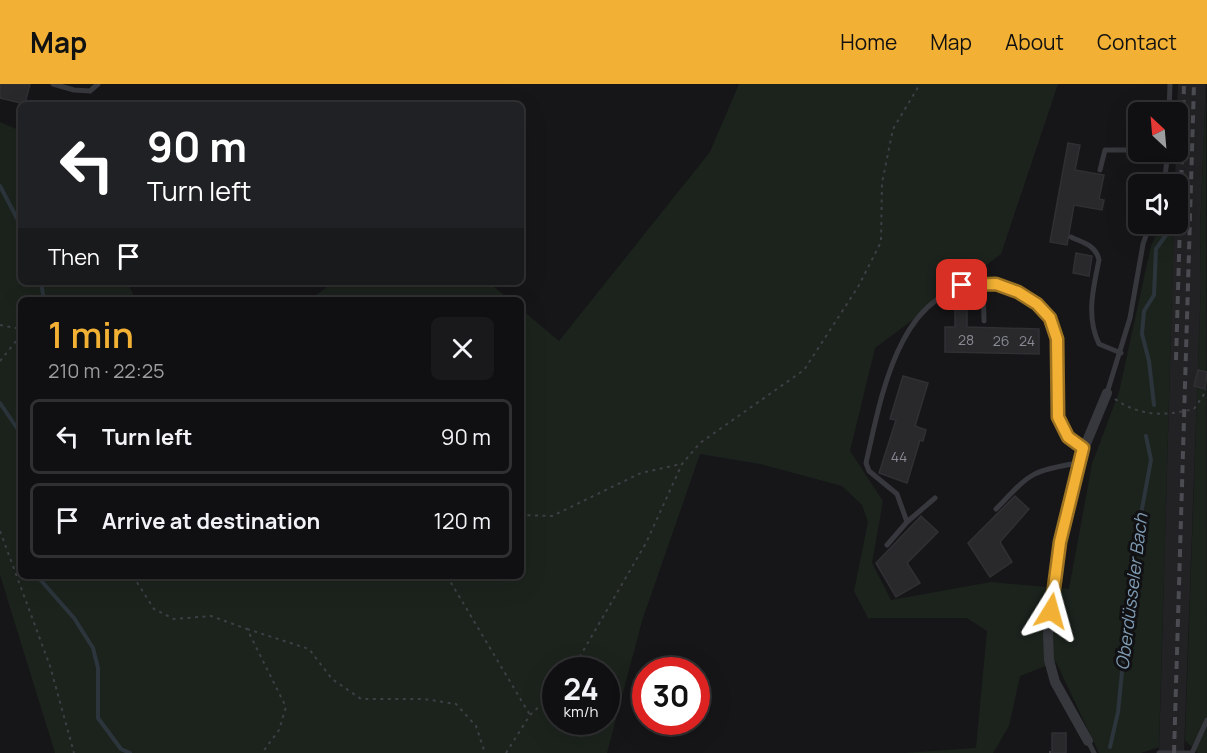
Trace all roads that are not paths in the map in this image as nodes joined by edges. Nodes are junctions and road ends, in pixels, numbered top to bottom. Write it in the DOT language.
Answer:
graph roads {
  1 [pos="53,84"];
  2 [pos="98,84"];
  3 [pos="1170,84"];
  4 [pos="1169,102"];
  5 [pos="1128,150"];
  6 [pos="1100,170"];
  7 [pos="1146,234"];
  8 [pos="1071,237"];
  9 [pos="983,284"];
  10 [pos="984,321"];
  11 [pos="1120,353"];
  12 [pos="1107,393"];
  13 [pos="1083,448"];
  14 [pos="1078,463"];
  15 [pos="935,498"];
  16 [pos="996,509"];
  17 [pos="907,522"];
  18 [pos="886,545"];
  19 [pos="1207,720"];
  20 [pos="1088,741"];
  21 [pos="1094,753"];
  22 [pos="1159,753"];
  23 [pos="1191,753"];
  1 -- 2 [label="lane"];
  3 -- 4 [label="lane"];
  5 -- 6 [label="lane"];
  7 -- 11 [label="lane"];
  8 -- 11 [label="lane"];
  9 -- 10 [label="lane"];
  9 -- 13 [label="lane"];
  9 -- 17 [label="lane"];
  11 -- 12 [label="lane"];
  12 -- 13 [label="street"];
  13 -- 14 [label="street"];
  14 -- 16 [label="lane"];
  14 -- 20 [label="street"];
  15 -- 17 [label="lane"];
  17 -- 18 [label="lane"];
  19 -- 23 [label="lane"];
  20 -- 21 [label="lane"];
  22 -- 23 [label="lane"];
}
